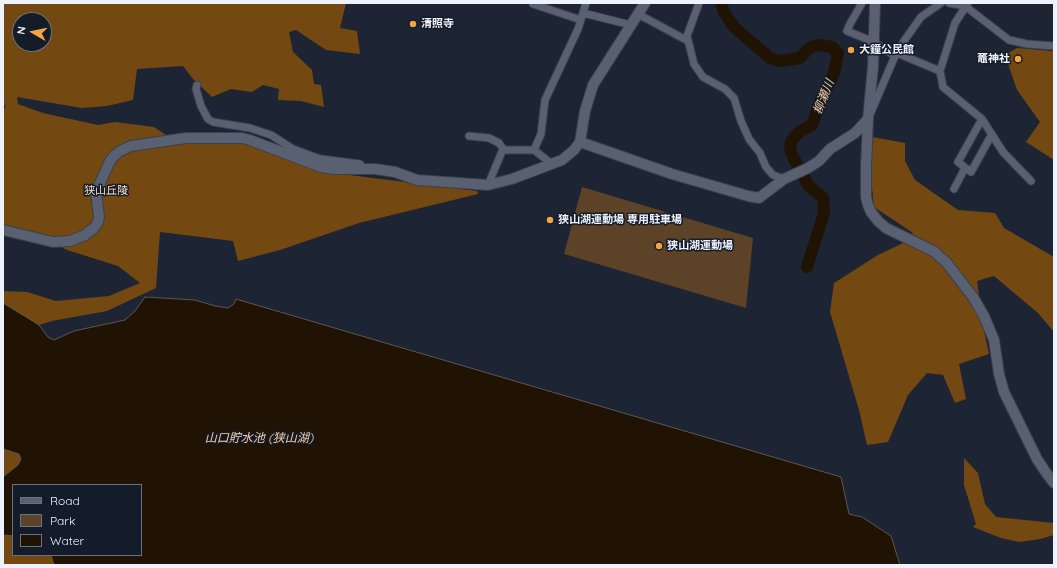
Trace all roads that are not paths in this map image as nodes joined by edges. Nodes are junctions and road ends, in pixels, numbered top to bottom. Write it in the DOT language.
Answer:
graph roads {
  1 [pos="586,3"];
  2 [pos="645,3"];
  3 [pos="699,3"];
  4 [pos="862,3"];
  5 [pos="875,3"];
  6 [pos="941,3"];
  7 [pos="949,3"];
  8 [pos="533,4"];
  9 [pos="966,5"];
  10 [pos="638,14"];
  11 [pos="582,17"];
  12 [pos="631,25"];
  13 [pos="688,41"];
  14 [pos="874,42"];
  15 [pos="1054,46"];
  16 [pos="896,54"];
  17 [pos="940,71"];
  18 [pos="198,85"];
  19 [pos="868,119"];
  20 [pos="982,119"];
  21 [pos="992,134"];
  22 [pos="469,136"];
  23 [pos="580,142"];
  24 [pos="503,149"];
  25 [pos="534,150"];
  26 [pos="552,164"];
  27 [pos="965,168"];
  28 [pos="364,169"];
  29 [pos="784,178"];
  30 [pos="1031,181"];
  31 [pos="488,185"];
  32 [pos="954,189"];
  33 [pos="3,230"];
  34 [pos="1054,483"];
  1 -- 11 [label="street"];
  2 -- 10 [label="street"];
  3 -- 13 [label="street"];
  4 -- 14 [label="street"];
  5 -- 14 [label="street"];
  6 -- 16 [label="street"];
  7 -- 9 [label="street"];
  8 -- 11 [label="street"];
  9 -- 15 [label="street"];
  9 -- 17 [label="street"];
  10 -- 12 [label="street"];
  10 -- 13 [label="street"];
  11 -- 12 [label="street"];
  11 -- 25 [label="street"];
  12 -- 23 [label="street"];
  13 -- 29 [label="street"];
  14 -- 16 [label="street"];
  14 -- 19 [label="street"];
  16 -- 17 [label="street"];
  16 -- 19 [label="street"];
  17 -- 20 [label="street"];
  18 -- 28 [label="street"];
  19 -- 29 [label="street"];
  19 -- 34 [label="street"];
  20 -- 21 [label="street"];
  20 -- 27 [label="street"];
  21 -- 27 [label="street"];
  21 -- 30 [label="street"];
  22 -- 24 [label="street"];
  23 -- 26 [label="street"];
  23 -- 29 [label="street"];
  24 -- 25 [label="street"];
  24 -- 31 [label="street"];
  25 -- 26 [label="street"];
  26 -- 31 [label="street"];
  27 -- 32 [label="street"];
  28 -- 31 [label="street"];
  28 -- 33 [label="street"];
}
